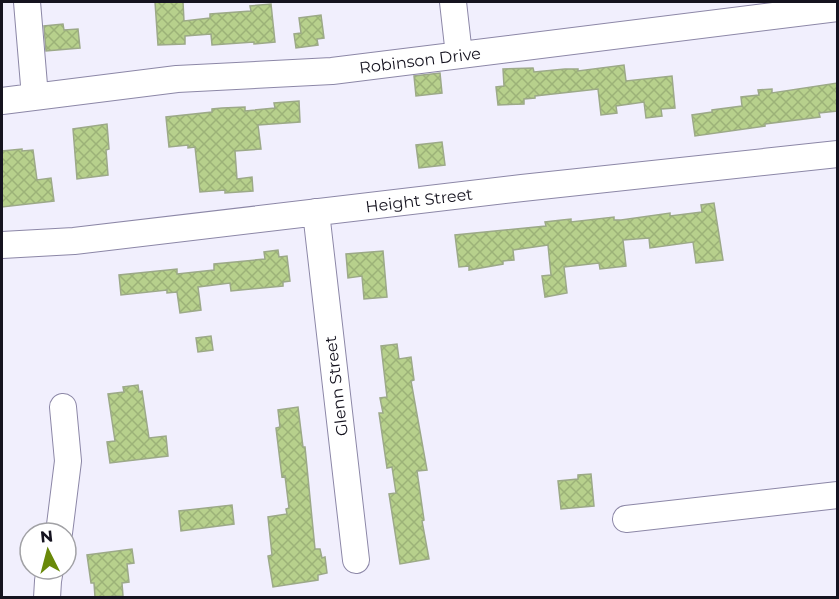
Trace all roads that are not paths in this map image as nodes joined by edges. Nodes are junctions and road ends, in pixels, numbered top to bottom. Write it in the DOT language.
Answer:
graph roads {
  1 [pos="27,2"];
  2 [pos="453,2"];
  3 [pos="837,8"];
  4 [pos="459,55"];
  5 [pos="35,97"];
  6 [pos="2,100"];
  7 [pos="837,154"];
  8 [pos="316,212"];
  9 [pos="2,245"];
  10 [pos="63,407"];
  11 [pos="837,495"];
  12 [pos="626,519"];
  13 [pos="60,521"];
  14 [pos="356,560"];
  15 [pos="49,581"];
  16 [pos="47,597"];
  1 -- 5 [label="street"];
  2 -- 4 [label="street"];
  3 -- 4 [label="street, Robinson Drive"];
  4 -- 5 [label="street, Robinson Drive"];
  5 -- 6 [label="street, Robinson Drive"];
  7 -- 8 [label="street, Height Street"];
  8 -- 9 [label="street, Height Street"];
  8 -- 14 [label="street, Glenn Street"];
  10 -- 13 [label="street"];
  11 -- 12 [label="street"];
  15 -- 16 [label="street"];
}
